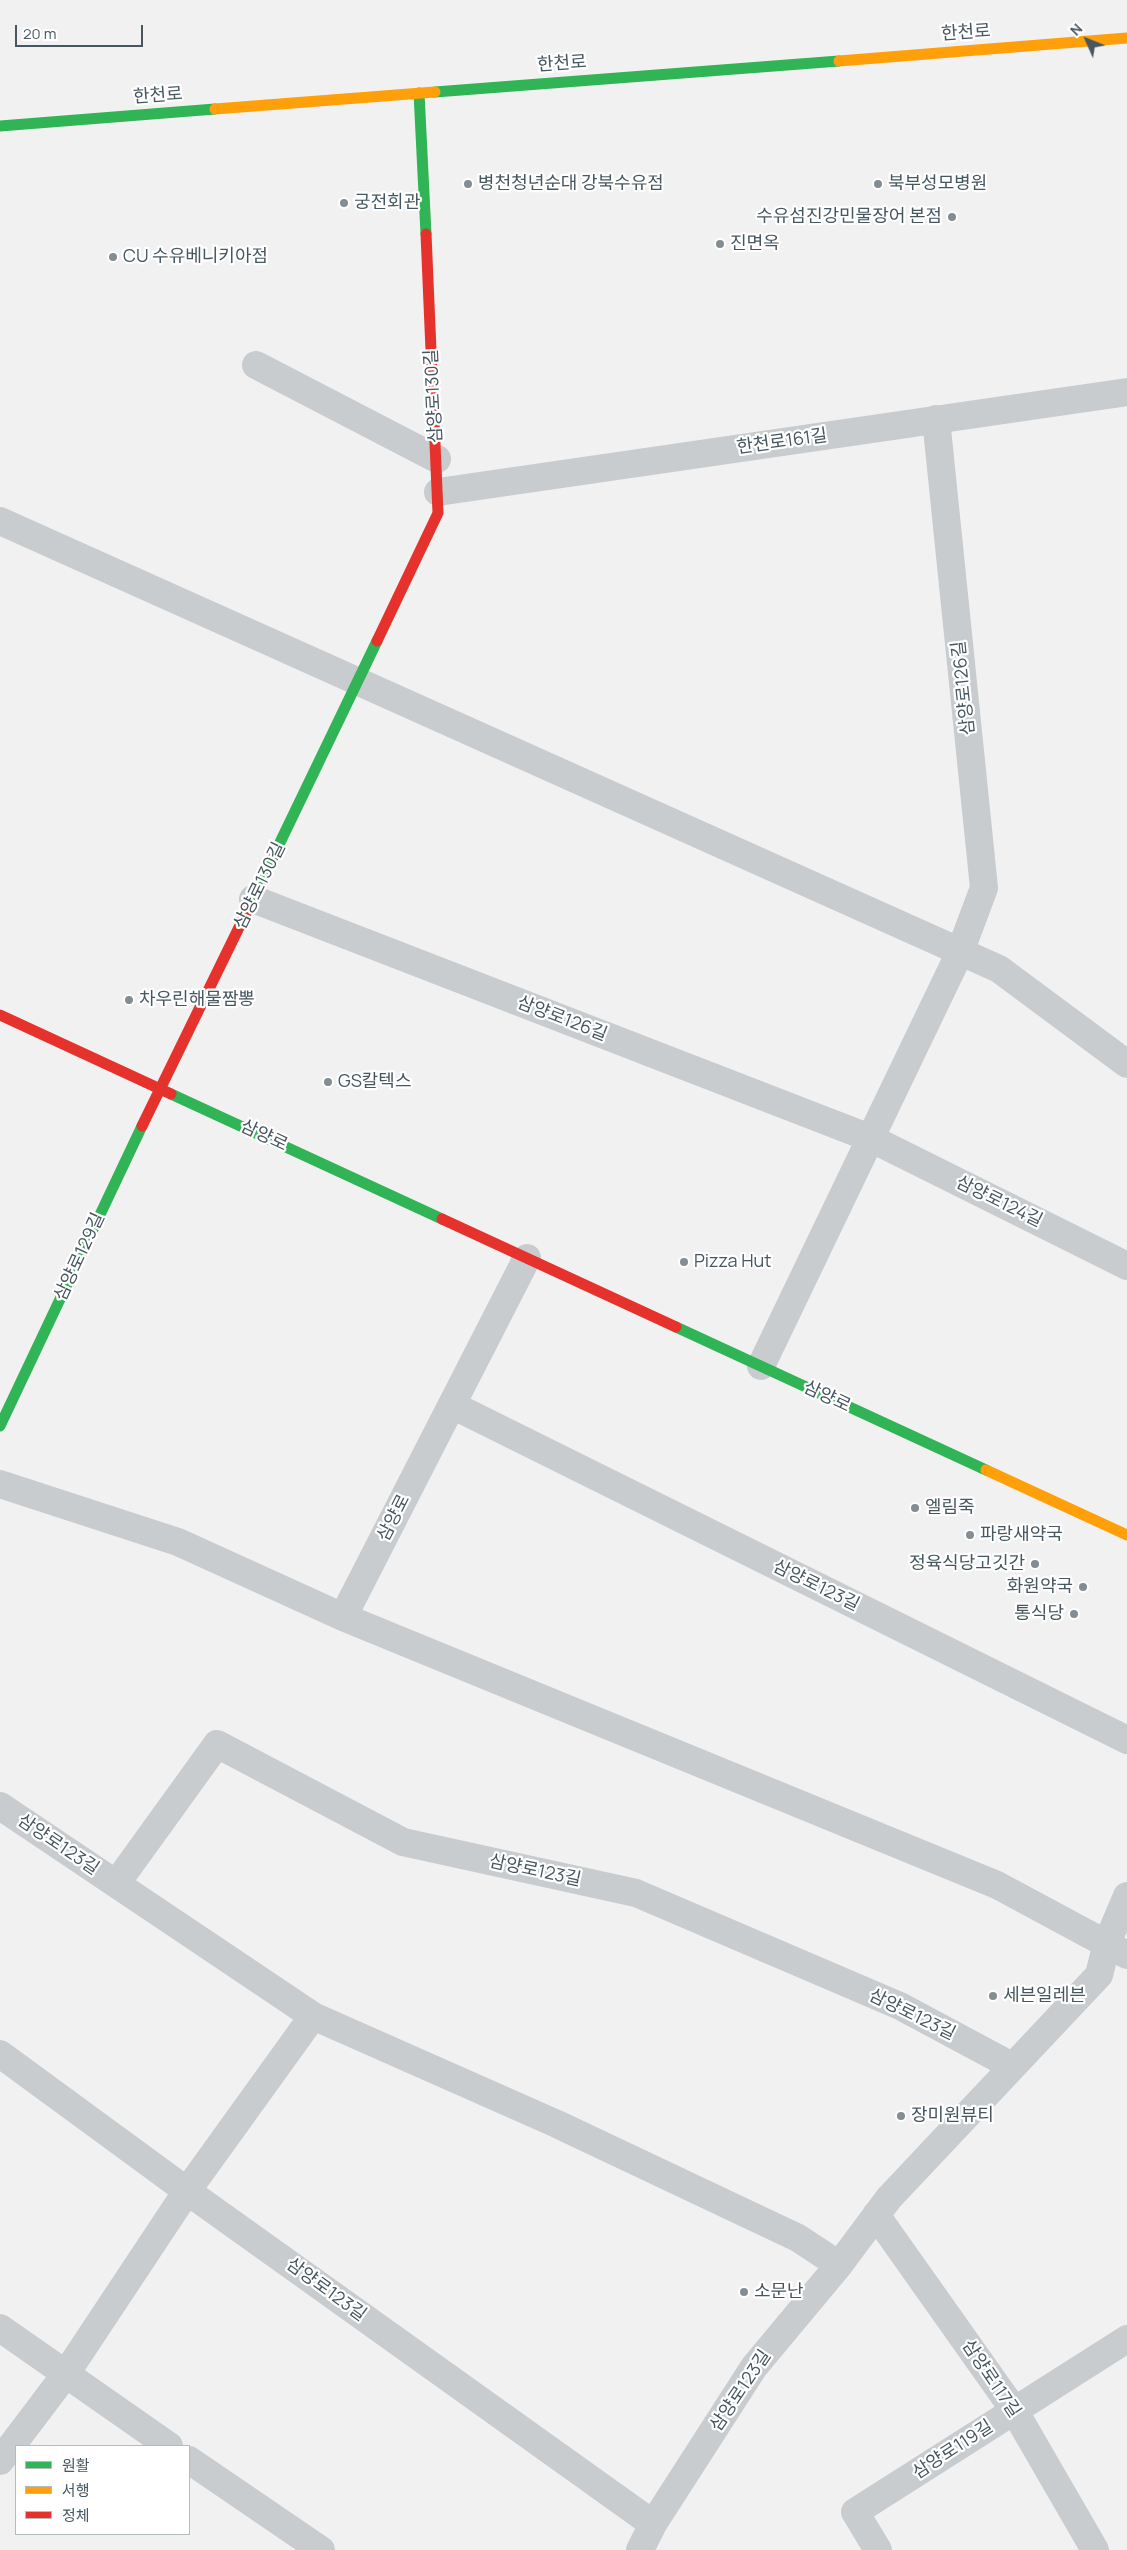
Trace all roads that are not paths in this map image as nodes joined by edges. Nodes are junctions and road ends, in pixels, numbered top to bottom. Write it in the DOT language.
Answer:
graph roads {
  1 [pos="1127,38"];
  2 [pos="419,93"];
  3 [pos="0,126"];
  4 [pos="256,365"];
  5 [pos="1127,392"];
  6 [pos="936,419"];
  7 [pos="437,459"];
  8 [pos="438,492"];
  9 [pos="0,522"];
  10 [pos="358,682"];
  11 [pos="253,899"];
  12 [pos="960,952"];
  13 [pos="0,1015"];
  14 [pos="1127,1064"];
  15 [pos="162,1089"];
  16 [pos="870,1138"];
  17 [pos="527,1258"];
  18 [pos="1127,1266"];
  19 [pos="761,1366"];
  20 [pos="452,1405"];
  21 [pos="0,1426"];
  22 [pos="0,1484"];
  23 [pos="1127,1535"];
  24 [pos="343,1617"];
  25 [pos="1127,1740"];
  26 [pos="0,1806"];
  27 [pos="116,1884"];
  28 [pos="1127,1896"];
  29 [pos="1117,1949"];
  30 [pos="313,2016"];
  31 [pos="0,2054"];
  32 [pos="1012,2066"];
  33 [pos="187,2191"];
  34 [pos="876,2214"];
  35 [pos="839,2265"];
  36 [pos="0,2328"];
  37 [pos="1127,2339"];
  38 [pos="65,2375"];
  39 [pos="1014,2410"];
  40 [pos="168,2445"];
  41 [pos="0,2460"];
  42 [pos="190,2461"];
  43 [pos="653,2524"];
  44 [pos="321,2550"];
  45 [pos="640,2550"];
  46 [pos="878,2550"];
  47 [pos="1095,2550"];
  1 -- 2 [label="street, 한천로"];
  2 -- 3 [label="street, 한천로"];
  2 -- 7 [label="street, 삼양로130길"];
  4 -- 7 [label="street"];
  5 -- 6 [label="street, 한천로161길"];
  6 -- 8 [label="street, 한천로161길"];
  6 -- 12 [label="street, 삼양로126길"];
  7 -- 8 [label="street, 삼양로130길"];
  8 -- 10 [label="street, 삼양로130길"];
  9 -- 10 [label="street"];
  10 -- 11 [label="street, 삼양로130길"];
  10 -- 12 [label="street"];
  11 -- 15 [label="street, 삼양로130길"];
  11 -- 16 [label="street, 삼양로126길"];
  12 -- 14 [label="street"];
  12 -- 16 [label="street, 삼양로126길"];
  13 -- 15 [label="street, 삼양로"];
  15 -- 17 [label="street, 삼양로"];
  15 -- 21 [label="street, 삼양로129길"];
  16 -- 18 [label="street, 삼양로124길"];
  16 -- 19 [label="street, 삼양로126길"];
  17 -- 19 [label="street, 삼양로"];
  17 -- 20 [label="street, 삼양로"];
  19 -- 23 [label="street, 삼양로"];
  20 -- 24 [label="street, 삼양로"];
  20 -- 25 [label="street, 삼양로123길"];
  22 -- 24 [label="street"];
  24 -- 29 [label="street"];
  26 -- 27 [label="street, 삼양로123길"];
  27 -- 30 [label="street, 삼양로123길"];
  27 -- 32 [label="street, 삼양로123길"];
  28 -- 29 [label="street, 삼양로123길"];
  29 -- 32 [label="street, 삼양로123길"];
  30 -- 33 [label="street"];
  30 -- 35 [label="street, 삼양로123길"];
  31 -- 33 [label="street, 삼양로123길"];
  32 -- 34 [label="street, 삼양로123길"];
  33 -- 38 [label="street"];
  33 -- 43 [label="street, 삼양로123길"];
  34 -- 35 [label="street, 삼양로123길"];
  34 -- 39 [label="street, 삼양로117길"];
  35 -- 43 [label="street, 삼양로123길"];
  36 -- 38 [label="street"];
  37 -- 39 [label="street, 삼양로119길"];
  38 -- 40 [label="street"];
  38 -- 41 [label="street"];
  39 -- 46 [label="street, 삼양로119길"];
  39 -- 47 [label="street, 삼양로117길"];
  42 -- 44 [label="street"];
  43 -- 45 [label="street, 삼양로123길"];
}
